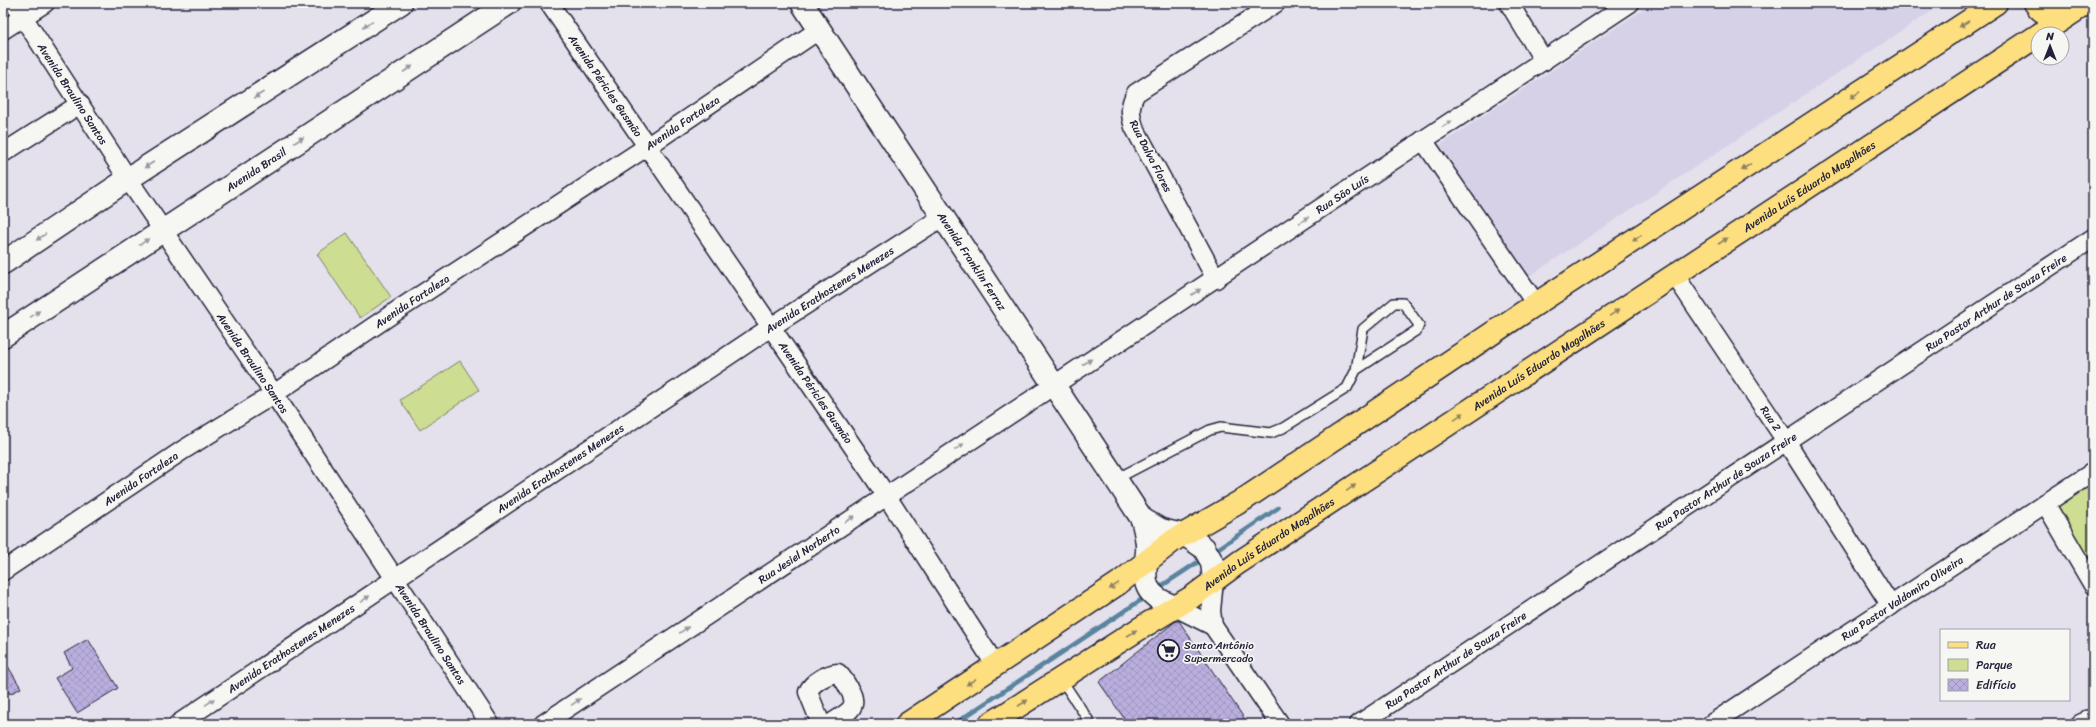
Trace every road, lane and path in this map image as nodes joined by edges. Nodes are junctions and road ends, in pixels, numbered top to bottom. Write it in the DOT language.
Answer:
graph roads {
  1 [pos="45,3"];
  2 [pos="401,3"];
  3 [pos="508,3"];
  4 [pos="549,3"];
  5 [pos="802,3"];
  6 [pos="1276,3"];
  7 [pos="1509,3"];
  8 [pos="1630,3"];
  9 [pos="1996,3"];
  10 [pos="2035,3"];
  11 [pos="2087,3"];
  12 [pos="19,10"];
  13 [pos="2065,16"];
  14 [pos="820,29"];
  15 [pos="3,30"];
  16 [pos="1544,61"];
  17 [pos="80,104"];
  18 [pos="1423,140"];
  19 [pos="648,146"];
  20 [pos="3,153"];
  21 [pos="128,179"];
  22 [pos="944,216"];
  23 [pos="163,229"];
  24 [pos="2093,238"];
  25 [pos="3,263"];
  26 [pos="1674,274"];
  27 [pos="1216,279"];
  28 [pos="1536,304"];
  29 [pos="771,327"];
  30 [pos="3,336"];
  31 [pos="1356,370"];
  32 [pos="1054,384"];
  33 [pos="274,394"];
  34 [pos="1786,441"];
  35 [pos="2093,472"];
  36 [pos="1116,479"];
  37 [pos="886,495"];
  38 [pos="2045,503"];
  39 [pos="1142,519"];
  40 [pos="1188,538"];
  41 [pos="1144,570"];
  42 [pos="3,571"];
  43 [pos="1214,575"];
  44 [pos="395,579"];
  45 [pos="2093,584"];
  46 [pos="1168,605"];
  47 [pos="1891,606"];
  48 [pos="1213,626"];
  49 [pos="996,666"];
  50 [pos="1061,678"];
  51 [pos="2093,718"];
  52 [pos="178,724"];
  53 [pos="490,724"];
  54 [pos="543,724"];
  55 [pos="821,724"];
  56 [pos="830,724"];
  57 [pos="907,724"];
  58 [pos="990,724"];
  59 [pos="1091,724"];
  60 [pos="1280,724"];
  61 [pos="1359,724"];
  62 [pos="1711,724"];
  63 [pos="2080,724"];
  1 -- 12 [label="street"];
  2 -- 21 [label="main road, one-way"];
  23 -- 3 [label="main road, Avenida Brasil, one-way"];
  4 -- 19 [label="street, Avenida Péricles Gusmão"];
  5 -- 14 [label="main road, Avenida Franklin Ferraz"];
  6 -- 27 [label="street, Rua Dalva Flores"];
  7 -- 16 [label="street"];
  8 -- 16 [label="street, Rua São Luís"];
  9 -- 28 [label="main road, one-way"];
  10 -- 13 [label="main road"];
  11 -- 13 [label="main road, Avenida Luís Eduardo Magalhães"];
  12 -- 15 [label="street"];
  12 -- 17 [label="street, Avenida Braulino Santos"];
  26 -- 13 [label="main road, Avenida Luís Eduardo Magalhães, one-way"];
  14 -- 19 [label="street, Avenida Fortaleza"];
  14 -- 22 [label="main road, Avenida Franklin Ferraz"];
  18 -- 16 [label="street, Rua São Luís, one-way"];
  17 -- 20 [label="street"];
  17 -- 21 [label="street, Avenida Braulino Santos"];
  27 -- 18 [label="street, Rua São Luís, one-way"];
  18 -- 28 [label="street"];
  19 -- 29 [label="street, Avenida Péricles Gusmão"];
  19 -- 33 [label="street, Avenida Fortaleza"];
  21 -- 23 [label="street, Avenida Braulino Santos"];
  21 -- 25 [label="main road, one-way"];
  22 -- 29 [label="street, Avenida Erathostenes Menezes"];
  22 -- 32 [label="main road, Avenida Franklin Ferraz"];
  30 -- 23 [label="main road, Avenida Brasil, one-way"];
  23 -- 33 [label="street, Avenida Braulino Santos"];
  24 -- 34 [label="street, Rua Pastor Arthur de Souza Freire"];
  26 -- 34 [label="street, Rua 2"];
  43 -- 26 [label="main road, Avenida Luís Eduardo Magalhães, one-way"];
  32 -- 27 [label="street, Rua São Luís, one-way"];
  28 -- 40 [label="main road"];
  29 -- 37 [label="street, Avenida Péricles Gusmão"];
  29 -- 44 [label="street, Avenida Erathostenes Menezes"];
  31 -- 31 [label="lane"];
  31 -- 36 [label="lane"];
  32 -- 36 [label="main road, Avenida Franklin Ferraz"];
  37 -- 32 [label="street, Rua Jesiel Norberto, one-way"];
  33 -- 42 [label="street, Avenida Fortaleza"];
  33 -- 44 [label="street, Avenida Braulino Santos"];
  34 -- 47 [label="street, Rua 2"];
  34 -- 61 [label="street, Rua Pastor Arthur de Souza Freire"];
  35 -- 38 [label="street, Rua Pastor Valdomiro Oliveira"];
  36 -- 39 [label="main road, Avenida Franklin Ferraz"];
  37 -- 49 [label="street, Avenida Péricles Gusmão"];
  54 -- 37 [label="street, Rua Jesiel Norberto, one-way"];
  38 -- 45 [label="street"];
  38 -- 47 [label="street, Rua Pastor Valdomiro Oliveira"];
  39 -- 40 [label="main road"];
  39 -- 41 [label="main road"];
  40 -- 41 [label="main road"];
  40 -- 43 [label="main road"];
  41 -- 46 [label="main road"];
  41 -- 49 [label="main road, one-way"];
  43 -- 46 [label="main road, Avenida Luís Eduardo Magalhães"];
  43 -- 48 [label="street"];
  52 -- 44 [label="street, Avenida Erathostenes Menezes, one-way"];
  44 -- 53 [label="street, Avenida Braulino Santos"];
  46 -- 48 [label="street"];
  50 -- 46 [label="main road, Avenida Luís Eduardo Magalhães, one-way"];
  47 -- 62 [label="street, Rua Pastor Valdomiro Oliveira"];
  48 -- 60 [label="street"];
  49 -- 57 [label="main road, one-way"];
  58 -- 50 [label="main road, Avenida Luís Eduardo Magalhães, one-way"];
  50 -- 59 [label="lane"];
  51 -- 63 [label="street"];
  55 -- 56 [label="street"];
}
